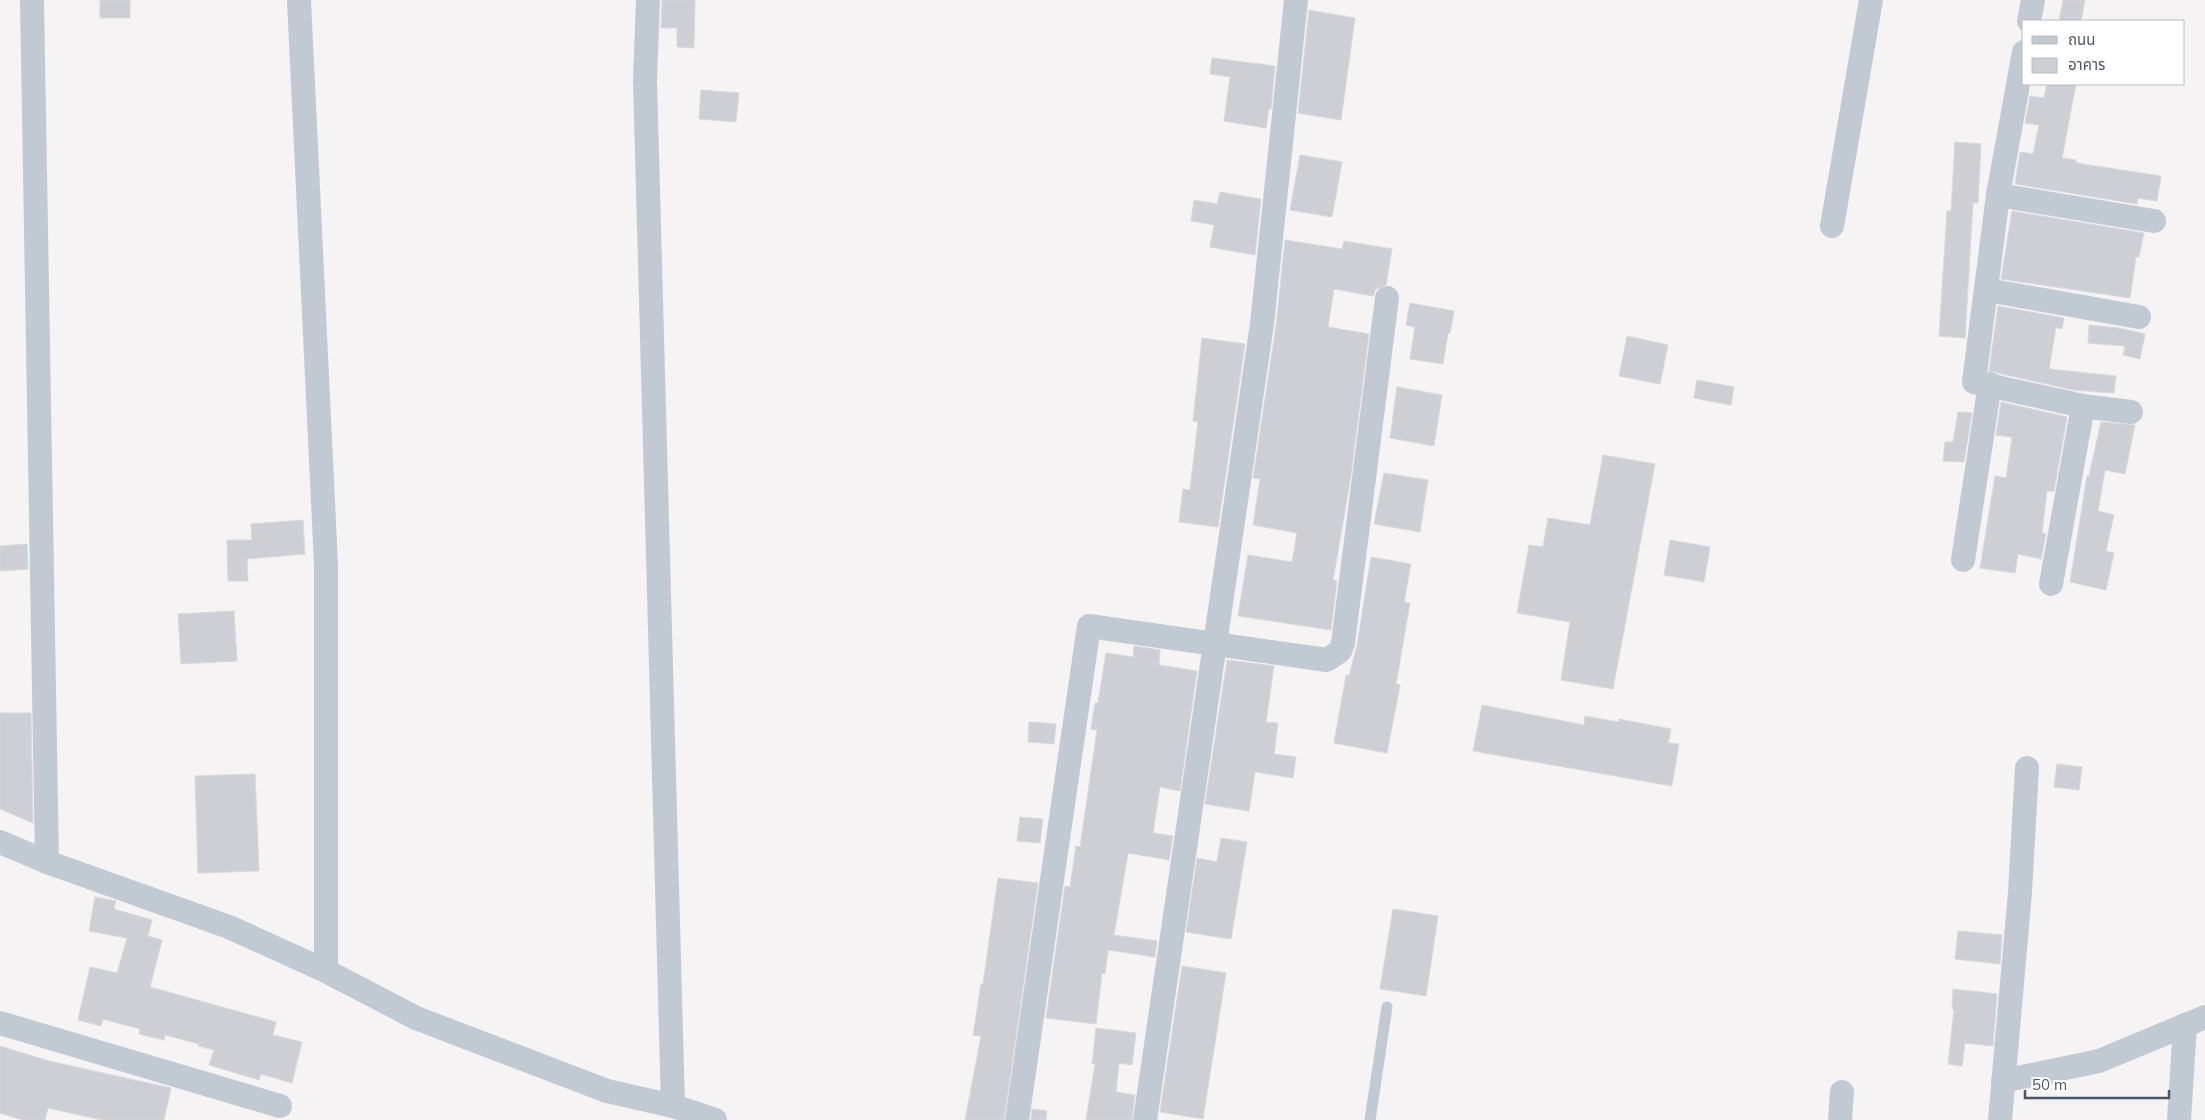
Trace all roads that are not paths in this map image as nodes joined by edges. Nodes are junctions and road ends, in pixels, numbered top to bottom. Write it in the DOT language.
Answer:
graph roads {
  1 [pos="32,0"];
  2 [pos="299,0"];
  3 [pos="648,0"];
  4 [pos="1296,0"];
  5 [pos="1870,0"];
  6 [pos="2033,0"];
  7 [pos="2029,20"];
  8 [pos="2022,63"];
  9 [pos="1998,195"];
  10 [pos="2154,221"];
  11 [pos="1832,226"];
  12 [pos="1987,290"];
  13 [pos="1387,298"];
  14 [pos="2139,316"];
  15 [pos="1990,384"];
  16 [pos="2083,406"];
  17 [pos="2131,412"];
  18 [pos="1963,560"];
  19 [pos="2051,584"];
  20 [pos="1215,643"];
  21 [pos="2027,768"];
  22 [pos="0,842"];
  23 [pos="47,862"];
  24 [pos="326,971"];
  25 [pos="1387,1006"];
  26 [pos="2195,1021"];
  27 [pos="0,1023"];
  28 [pos="2003,1080"];
  29 [pos="1842,1092"];
  30 [pos="280,1106"];
  31 [pos="673,1106"];
  32 [pos="715,1120"];
  33 [pos="1017,1120"];
  34 [pos="1145,1120"];
  35 [pos="1370,1120"];
  36 [pos="1840,1120"];
  37 [pos="2000,1120"];
  38 [pos="2179,1120"];
  1 -- 23 [label="street"];
  2 -- 24 [label="street"];
  3 -- 31 [label="street"];
  4 -- 20 [label="street"];
  5 -- 11 [label="street"];
  6 -- 7 [label="street"];
  8 -- 9 [label="street"];
  9 -- 10 [label="street"];
  9 -- 12 [label="street"];
  12 -- 14 [label="street"];
  12 -- 15 [label="street"];
  13 -- 20 [label="street"];
  15 -- 16 [label="street"];
  15 -- 18 [label="street"];
  16 -- 17 [label="street"];
  16 -- 19 [label="street"];
  20 -- 33 [label="street"];
  20 -- 34 [label="street"];
  21 -- 28 [label="street"];
  22 -- 23 [label="street"];
  23 -- 24 [label="street"];
  24 -- 31 [label="street"];
  25 -- 35 [label="lane"];
  26 -- 28 [label="street"];
  26 -- 38 [label="street"];
  27 -- 30 [label="street"];
  28 -- 37 [label="street"];
  29 -- 36 [label="street"];
  31 -- 32 [label="street"];
}
